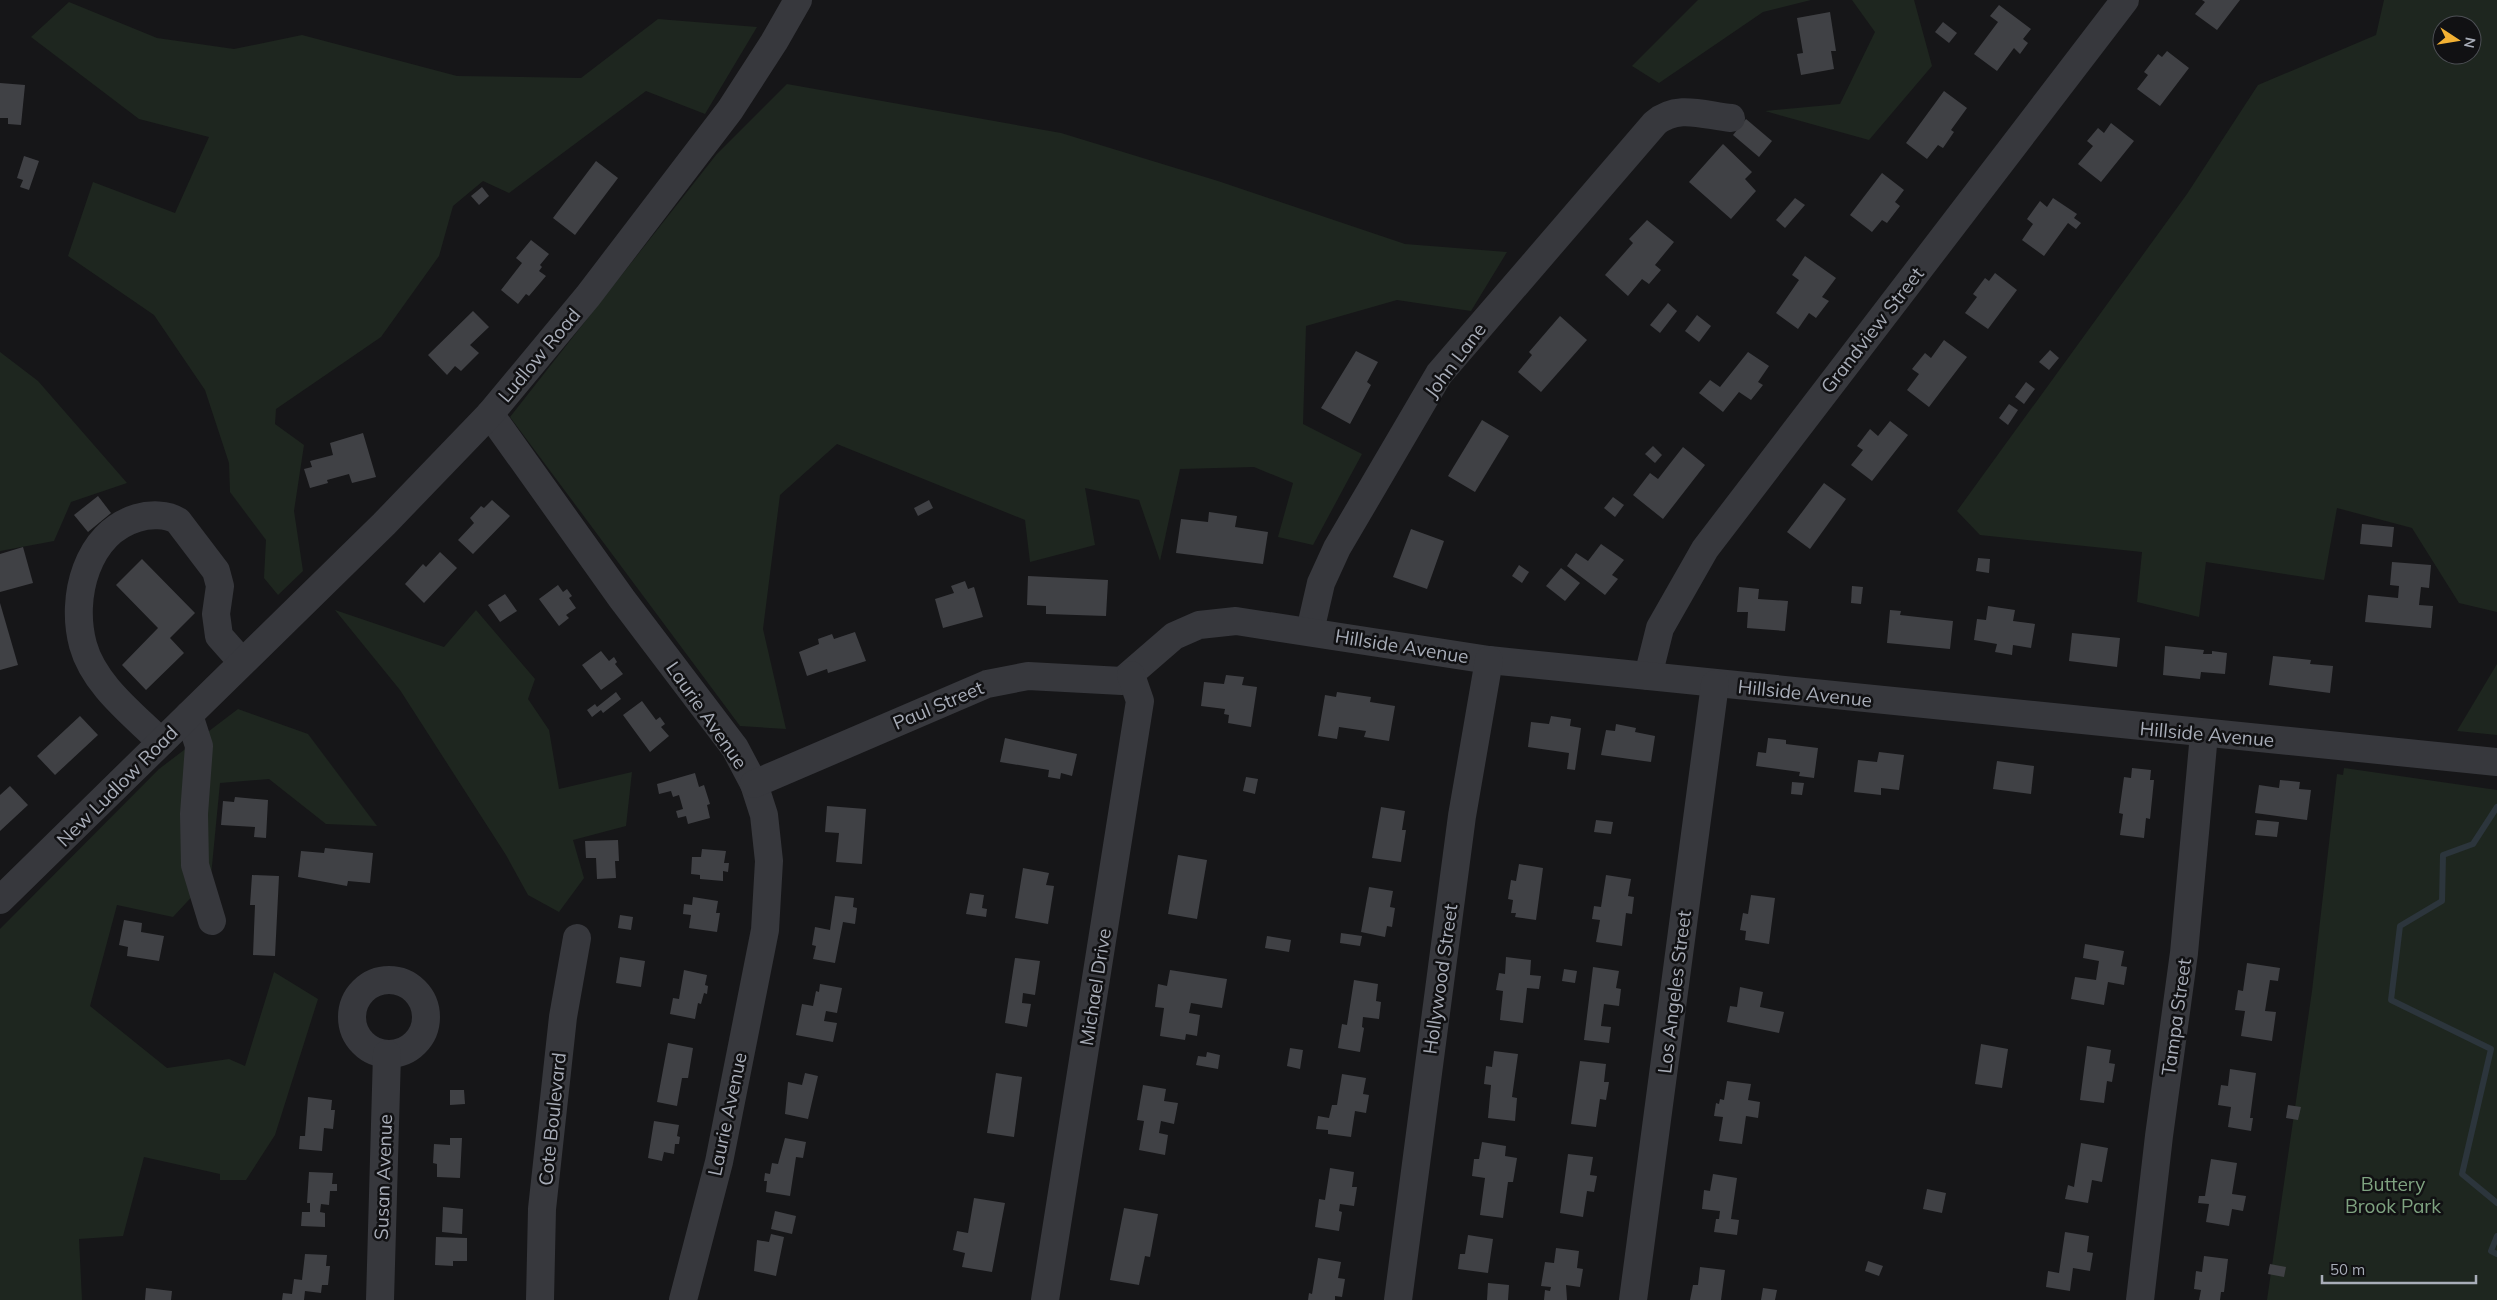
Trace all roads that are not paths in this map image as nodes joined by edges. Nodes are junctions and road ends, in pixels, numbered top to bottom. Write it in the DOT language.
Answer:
graph roads {
  1 [pos="798,0"];
  2 [pos="2125,0"];
  3 [pos="1731,118"];
  4 [pos="490,414"];
  5 [pos="1310,632"];
  6 [pos="1489,660"];
  7 [pos="238,667"];
  8 [pos="1131,675"];
  9 [pos="1648,676"];
  10 [pos="1715,684"];
  11 [pos="188,715"];
  12 [pos="2204,734"];
  13 [pos="161,742"];
  14 [pos="2497,762"];
  15 [pos="754,784"];
  16 [pos="0,900"];
  17 [pos="212,921"];
  18 [pos="577,938"];
  19 [pos="387,1054"];
  20 [pos="380,1300"];
  21 [pos="540,1300"];
  22 [pos="683,1300"];
  23 [pos="1045,1300"];
  24 [pos="1398,1300"];
  25 [pos="1633,1300"];
  26 [pos="2140,1300"];
  1 -- 4 [label="street, Ludlow Road"];
  2 -- 9 [label="street, Grandview Street"];
  3 -- 5 [label="street, John Lane"];
  4 -- 7 [label="street, Ludlow Road"];
  4 -- 15 [label="street, Laurie Avenue"];
  5 -- 6 [label="street, Hillside Avenue"];
  5 -- 8 [label="street, Hillside Avenue"];
  6 -- 9 [label="street, Hillside Avenue"];
  6 -- 24 [label="street, Hollywood Street"];
  7 -- 11 [label="street, New Ludlow Road"];
  7 -- 13 [label="street"];
  8 -- 15 [label="street, Paul Street"];
  8 -- 23 [label="street, Michael Drive"];
  9 -- 10 [label="street, Hillside Avenue"];
  10 -- 12 [label="street, Hillside Avenue"];
  10 -- 25 [label="street, Los Angeles Street"];
  11 -- 13 [label="street, New Ludlow Road"];
  11 -- 17 [label="street"];
  12 -- 14 [label="street, Hillside Avenue"];
  12 -- 26 [label="street, Tampa Street"];
  13 -- 16 [label="street, New Ludlow Road"];
  15 -- 22 [label="street, Laurie Avenue"];
  18 -- 21 [label="street, Cote Boulevard"];
  19 -- 20 [label="street, Susan Avenue"];
}
